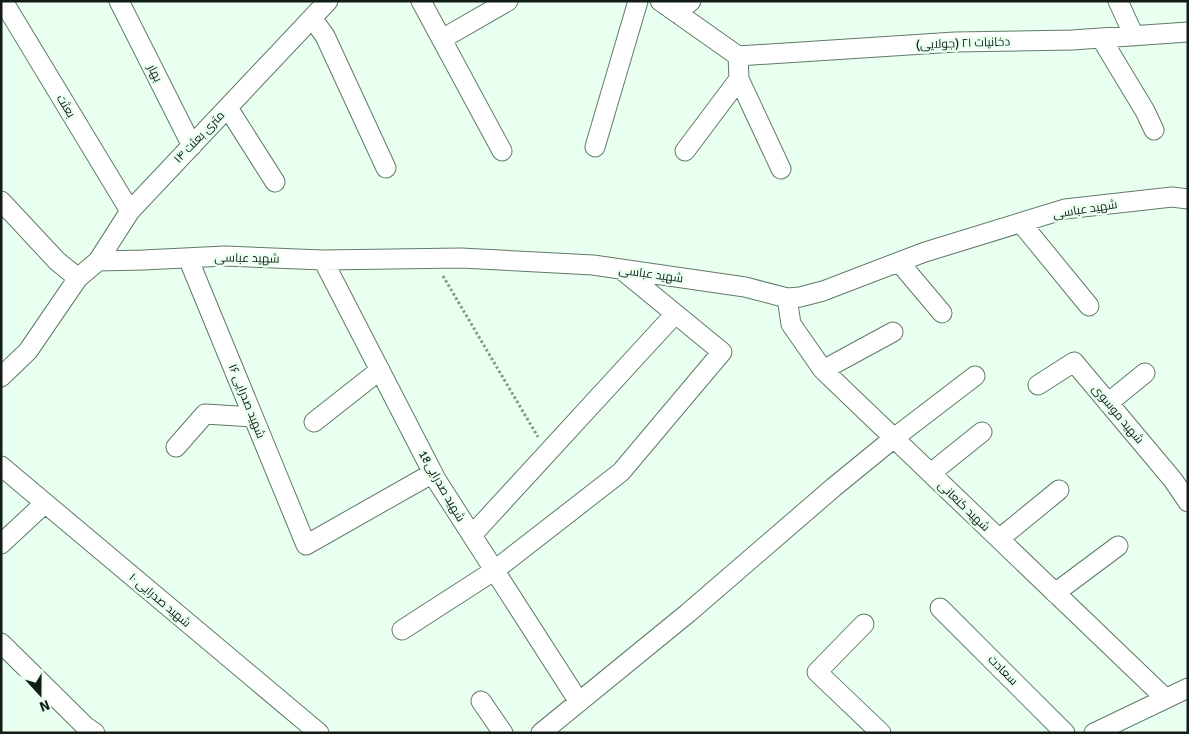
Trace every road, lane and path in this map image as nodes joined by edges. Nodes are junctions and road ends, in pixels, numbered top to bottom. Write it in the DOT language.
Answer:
graph roads {
  1 [pos="3,1"];
  2 [pos="119,1"];
  3 [pos="421,1"];
  4 [pos="508,1"];
  5 [pos="638,1"];
  6 [pos="660,1"];
  7 [pos="1118,1"];
  8 [pos="319,7"];
  9 [pos="684,7"];
  10 [pos="1185,35"];
  11 [pos="1134,36"];
  12 [pos="1101,38"];
  13 [pos="442,39"];
  14 [pos="738,56"];
  15 [pos="738,79"];
  16 [pos="228,108"];
  17 [pos="1154,130"];
  18 [pos="192,146"];
  19 [pos="594,147"];
  20 [pos="685,150"];
  21 [pos="502,151"];
  22 [pos="386,168"];
  23 [pos="781,169"];
  24 [pos="275,182"];
  25 [pos="1188,199"];
  26 [pos="1,201"];
  27 [pos="130,211"];
  28 [pos="1021,223"];
  29 [pos="188,258"];
  30 [pos="433,258"];
  31 [pos="323,260"];
  32 [pos="98,261"];
  33 [pos="899,262"];
  34 [pos="621,270"];
  35 [pos="78,278"];
  36 [pos="787,298"];
  37 [pos="1088,306"];
  38 [pos="942,313"];
  39 [pos="675,314"];
  40 [pos="893,332"];
  41 [pos="380,370"];
  42 [pos="823,370"];
  43 [pos="1145,373"];
  44 [pos="975,376"];
  45 [pos="1,378"];
  46 [pos="1038,385"];
  47 [pos="1108,403"];
  48 [pos="253,417"];
  49 [pos="314,422"];
  50 [pos="982,432"];
  51 [pos="894,438"];
  52 [pos="176,447"];
  53 [pos="547,452"];
  54 [pos="1,466"];
  55 [pos="433,473"];
  56 [pos="931,473"];
  57 [pos="1059,490"];
  58 [pos="1188,502"];
  59 [pos="45,503"];
  60 [pos="472,535"];
  61 [pos="999,539"];
  62 [pos="1,544"];
  63 [pos="1118,546"];
  64 [pos="495,570"];
  65 [pos="1055,593"];
  66 [pos="940,608"];
  67 [pos="864,624"];
  68 [pos="402,630"];
  69 [pos="1,643"];
  70 [pos="1188,688"];
  71 [pos="1165,698"];
  72 [pos="481,701"];
  73 [pos="579,702"];
  74 [pos="94,733"];
  75 [pos="319,733"];
  76 [pos="503,733"];
  77 [pos="541,733"];
  78 [pos="882,733"];
  79 [pos="1065,733"];
  80 [pos="1094,733"];
  1 -- 27 [label="street, بعثت"];
  2 -- 18 [label="street, بهار"];
  3 -- 13 [label="street"];
  4 -- 13 [label="street"];
  5 -- 19 [label="street"];
  6 -- 9 [label="street"];
  7 -- 11 [label="street"];
  8 -- 16 [label="street, ۱۴ متری بعثت"];
  8 -- 22 [label="street"];
  9 -- 14 [label="street"];
  10 -- 11 [label="street, دخانیات ۲۱ (جولایی)"];
  11 -- 12 [label="street, دخانیات ۲۱ (جولایی)"];
  12 -- 14 [label="street, دخانیات ۲۱ (جولایی)"];
  12 -- 17 [label="street"];
  13 -- 21 [label="street"];
  14 -- 15 [label="street"];
  15 -- 20 [label="street"];
  15 -- 23 [label="street"];
  16 -- 18 [label="street, ۱۴ متری بعثت"];
  16 -- 24 [label="street"];
  18 -- 27 [label="street, ۱۴ متری بعثت"];
  25 -- 28 [label="street, شهید عباسی"];
  26 -- 35 [label="street"];
  27 -- 32 [label="street, ۱۴ متری بعثت"];
  28 -- 33 [label="street, شهید عباسی"];
  28 -- 37 [label="street"];
  29 -- 31 [label="street, شهید عباسی"];
  29 -- 32 [label="street, شهید عباسی"];
  29 -- 48 [label="street, شهید صدرایی ۱۶"];
  30 -- 31 [label="street, شهید عباسی"];
  30 -- 34 [label="street, شهید عباسی"];
  30 -- 53 [label="path"];
  31 -- 41 [label="street, شهید صدرایی18"];
  32 -- 35 [label="street, ۱۴ متری بعثت"];
  33 -- 36 [label="street, شهید عباسی"];
  33 -- 38 [label="street"];
  34 -- 36 [label="street, شهید عباسی"];
  34 -- 39 [label="street"];
  35 -- 45 [label="street, ۱۴ متری بعثت"];
  36 -- 42 [label="street, شهید کنعانی"];
  39 -- 53 [label="street"];
  39 -- 64 [label="street"];
  40 -- 42 [label="street"];
  41 -- 49 [label="street"];
  41 -- 55 [label="street, شهید صدرایی18"];
  42 -- 51 [label="street, شهید کنعانی"];
  43 -- 47 [label="street"];
  44 -- 51 [label="street"];
  46 -- 47 [label="street, شهید موسوی"];
  47 -- 58 [label="street, شهید موسوی"];
  48 -- 52 [label="street"];
  48 -- 55 [label="street, شهید صدرایی ۱۶"];
  50 -- 56 [label="street"];
  51 -- 56 [label="street, شهید کنعانی"];
  51 -- 73 [label="street"];
  53 -- 60 [label="street"];
  54 -- 59 [label="street, شهید صدرایی ۱۰"];
  55 -- 60 [label="street, شهید صدرایی18"];
  56 -- 61 [label="street, شهید کنعانی"];
  57 -- 61 [label="street"];
  59 -- 62 [label="street"];
  59 -- 75 [label="street, شهید صدرایی ۱۰"];
  60 -- 64 [label="street, شهید صدرایی18"];
  61 -- 65 [label="street, شهید کنعانی"];
  63 -- 65 [label="street"];
  64 -- 68 [label="street"];
  64 -- 73 [label="street, شهید صدرایی18"];
  65 -- 71 [label="street, شهید کنعانی"];
  66 -- 79 [label="street, سعادت"];
  67 -- 78 [label="street"];
  69 -- 74 [label="street"];
  70 -- 71 [label="street"];
  71 -- 80 [label="street"];
  72 -- 76 [label="street"];
  73 -- 77 [label="street"];
}
